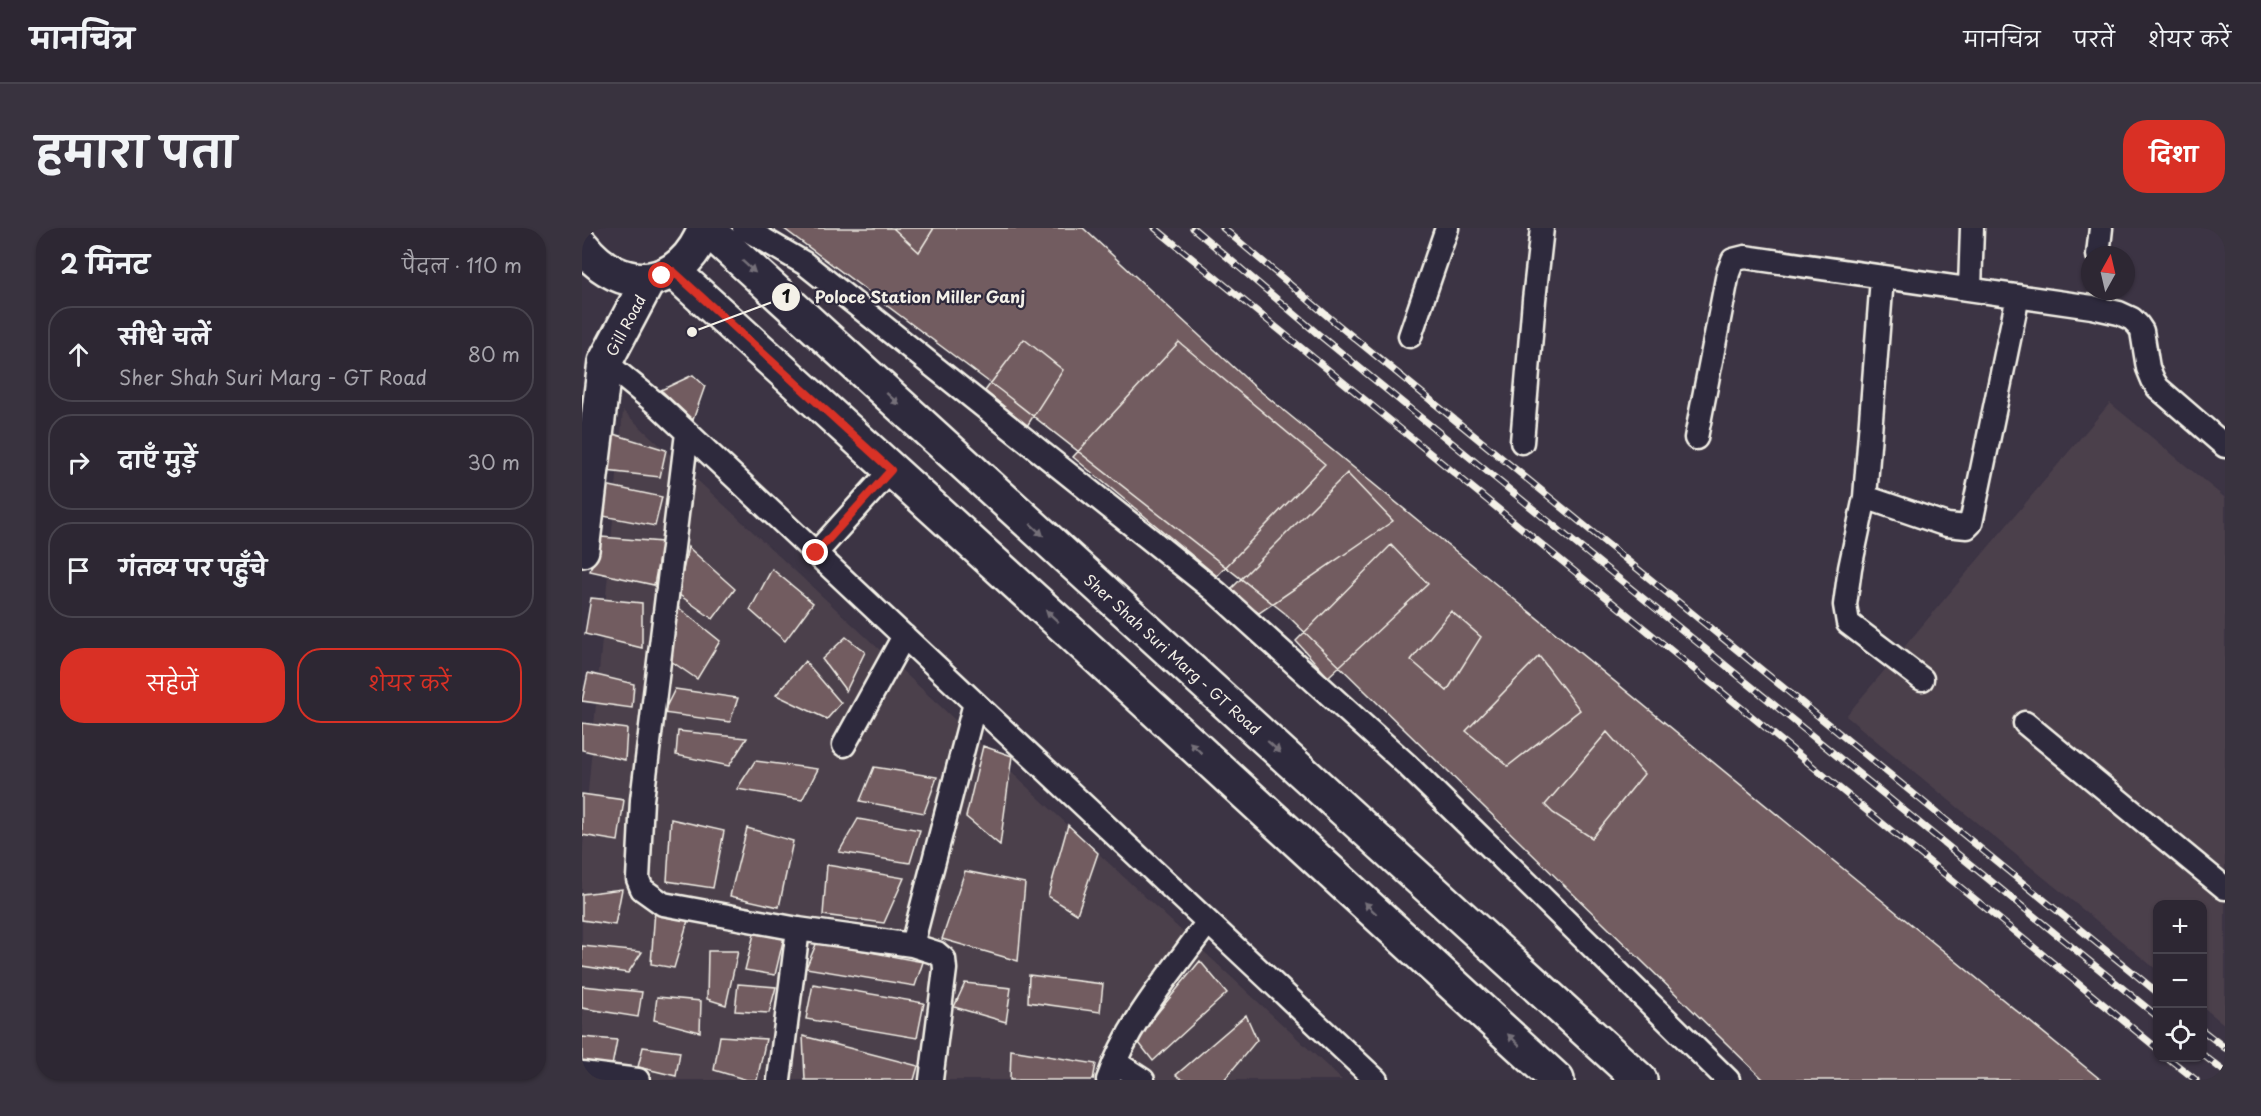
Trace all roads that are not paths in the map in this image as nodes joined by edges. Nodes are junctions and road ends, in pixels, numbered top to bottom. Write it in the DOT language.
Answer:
graph roads {
  1 [pos="706,228"];
  2 [pos="744,228"];
  3 [pos="1447,228"];
  4 [pos="1542,228"];
  5 [pos="1972,228"];
  6 [pos="2101,228"];
  7 [pos="582,246"];
  8 [pos="2099,246"];
  9 [pos="661,275"];
  10 [pos="1882,278"];
  11 [pos="1970,289"];
  12 [pos="2018,296"];
  13 [pos="2081,299"];
  14 [pos="2095,300"];
  15 [pos="1410,336"];
  16 [pos="605,362"];
  17 [pos="687,433"];
  18 [pos="1696,438"];
  19 [pos="1522,442"];
  20 [pos="2225,446"];
  21 [pos="891,470"];
  22 [pos="1865,497"];
  23 [pos="582,550"];
  24 [pos="816,553"];
  25 [pos="904,636"];
  26 [pos="1922,679"];
  27 [pos="975,703"];
  28 [pos="2025,723"];
  29 [pos="844,745"];
  30 [pos="2225,888"];
  31 [pos="1208,922"];
  32 [pos="798,929"];
  33 [pos="912,945"];
  34 [pos="1112,1071"];
  35 [pos="582,1073"];
  36 [pos="638,1080"];
  37 [pos="778,1080"];
  38 [pos="932,1080"];
  39 [pos="1143,1080"];
  40 [pos="1377,1080"];
  41 [pos="1557,1080"];
  42 [pos="1640,1080"];
  43 [pos="1728,1080"];
  1 -- 9 [label="main road, Sher Shah Suri Marg - GT Road"];
  1 -- 42 [label="main road, Sher Shah Suri Marg - GT Road, one-way"];
  2 -- 43 [label="street"];
  3 -- 15 [label="street"];
  4 -- 19 [label="street"];
  5 -- 11 [label="street"];
  6 -- 8 [label="street"];
  7 -- 9 [label="main road"];
  9 -- 16 [label="main road, Gill Road"];
  9 -- 21 [label="main road"];
  10 -- 11 [label="street"];
  10 -- 18 [label="street"];
  10 -- 22 [label="street"];
  11 -- 12 [label="street"];
  12 -- 13 [label="street"];
  12 -- 22 [label="street"];
  14 -- 20 [label="street"];
  16 -- 17 [label="street"];
  16 -- 23 [label="main road, Gill Road"];
  17 -- 24 [label="street"];
  17 -- 32 [label="street"];
  21 -- 24 [label="street"];
  41 -- 21 [label="main road, one-way"];
  22 -- 26 [label="street"];
  24 -- 25 [label="street"];
  25 -- 27 [label="street"];
  25 -- 29 [label="street"];
  27 -- 31 [label="street"];
  27 -- 33 [label="street"];
  28 -- 30 [label="street"];
  31 -- 34 [label="street"];
  31 -- 40 [label="street"];
  32 -- 33 [label="street"];
  32 -- 37 [label="street"];
  33 -- 38 [label="street"];
  34 -- 39 [label="street"];
  35 -- 36 [label="street"];
}
